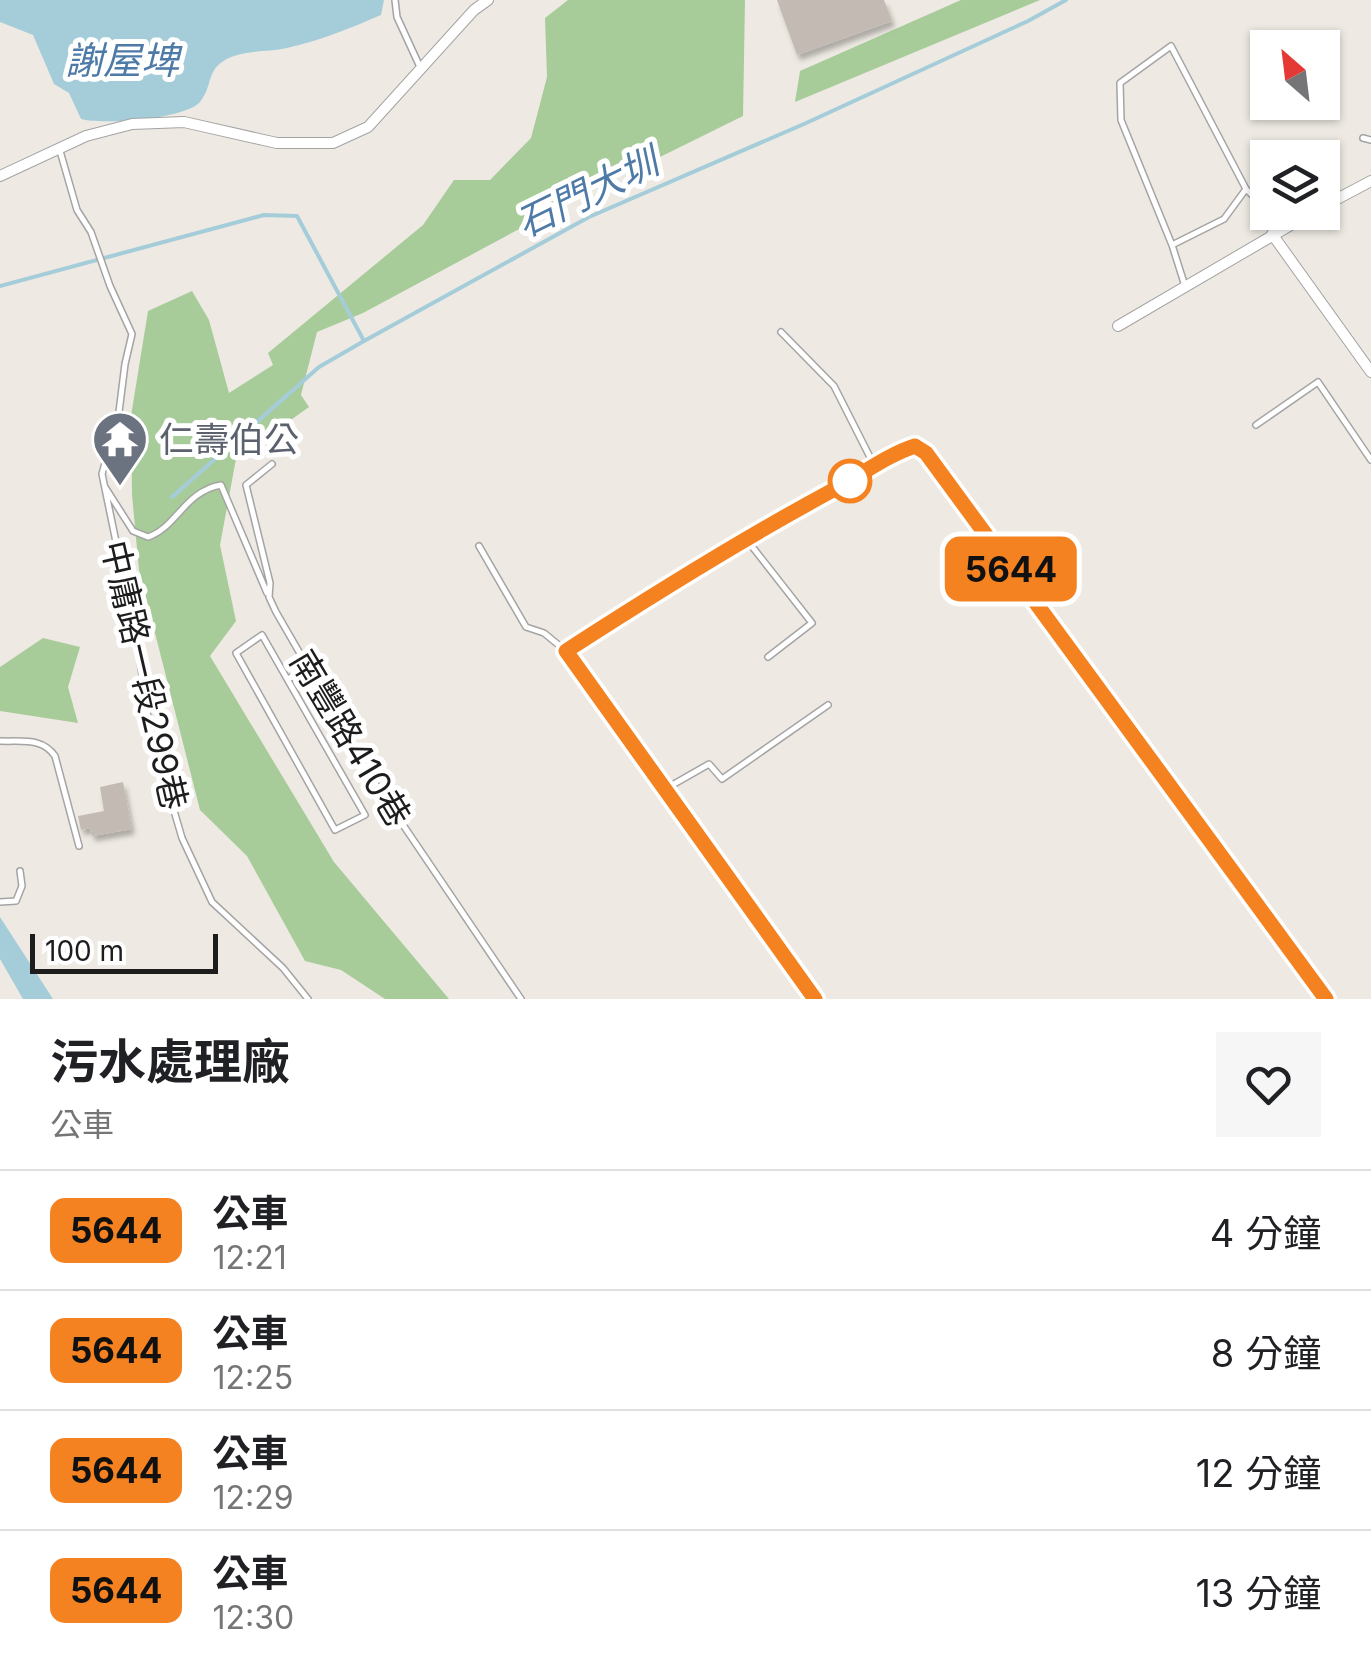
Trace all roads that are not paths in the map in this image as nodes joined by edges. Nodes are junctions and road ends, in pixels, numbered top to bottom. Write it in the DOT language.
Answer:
graph roads {
  1 [pos="394,0"];
  2 [pos="488,0"];
  3 [pos="420,67"];
  4 [pos="59,148"];
  5 [pos="0,176"];
  6 [pos="1371,181"];
  7 [pos="1246,190"];
  8 [pos="1250,194"];
  9 [pos="1340,197"];
  10 [pos="1281,230"];
  11 [pos="1277,232"];
  12 [pos="1172,245"];
  13 [pos="1185,286"];
  14 [pos="1118,326"];
  15 [pos="781,332"];
  16 [pos="1371,372"];
  17 [pos="1256,424"];
  18 [pos="1371,460"];
  19 [pos="272,464"];
  20 [pos="875,468"];
  21 [pos="103,485"];
  22 [pos="746,538"];
  23 [pos="479,546"];
  24 [pos="269,597"];
  25 [pos="566,651"];
  26 [pos="768,657"];
  27 [pos="308,667"];
  28 [pos="288,679"];
  29 [pos="828,705"];
  30 [pos="0,741"];
  31 [pos="666,789"];
  32 [pos="78,846"];
  33 [pos="20,870"];
  34 [pos="0,902"];
  35 [pos="308,999"];
  36 [pos="521,999"];
  37 [pos="815,999"];
  38 [pos="1326,999"];
  1 -- 3 [label="lane"];
  2 -- 3 [label="street"];
  3 -- 4 [label="street"];
  4 -- 5 [label="street"];
  4 -- 21 [label="lane, 中庸路一段299巷"];
  6 -- 9 [label="street"];
  7 -- 8 [label="lane"];
  7 -- 12 [label="lane"];
  7 -- 12 [label="lane"];
  10 -- 11 [label="street"];
  11 -- 13 [label="street"];
  11 -- 16 [label="street"];
  12 -- 13 [label="lane"];
  13 -- 14 [label="street"];
  15 -- 20 [label="lane"];
  17 -- 18 [label="lane"];
  19 -- 24 [label="lane, 南豐路410巷"];
  20 -- 22 [label="street"];
  20 -- 38 [label="street"];
  21 -- 24 [label="lane, 中庸路一段299巷"];
  21 -- 35 [label="lane, 中庸路一段299巷"];
  22 -- 25 [label="street"];
  22 -- 26 [label="lane"];
  23 -- 25 [label="lane"];
  24 -- 27 [label="lane, 南豐路410巷"];
  25 -- 31 [label="street"];
  27 -- 28 [label="lane"];
  27 -- 36 [label="lane, 南豐路410巷"];
  28 -- 28 [label="lane"];
  29 -- 31 [label="lane"];
  30 -- 32 [label="lane"];
  31 -- 37 [label="street"];
  33 -- 34 [label="lane"];
}
